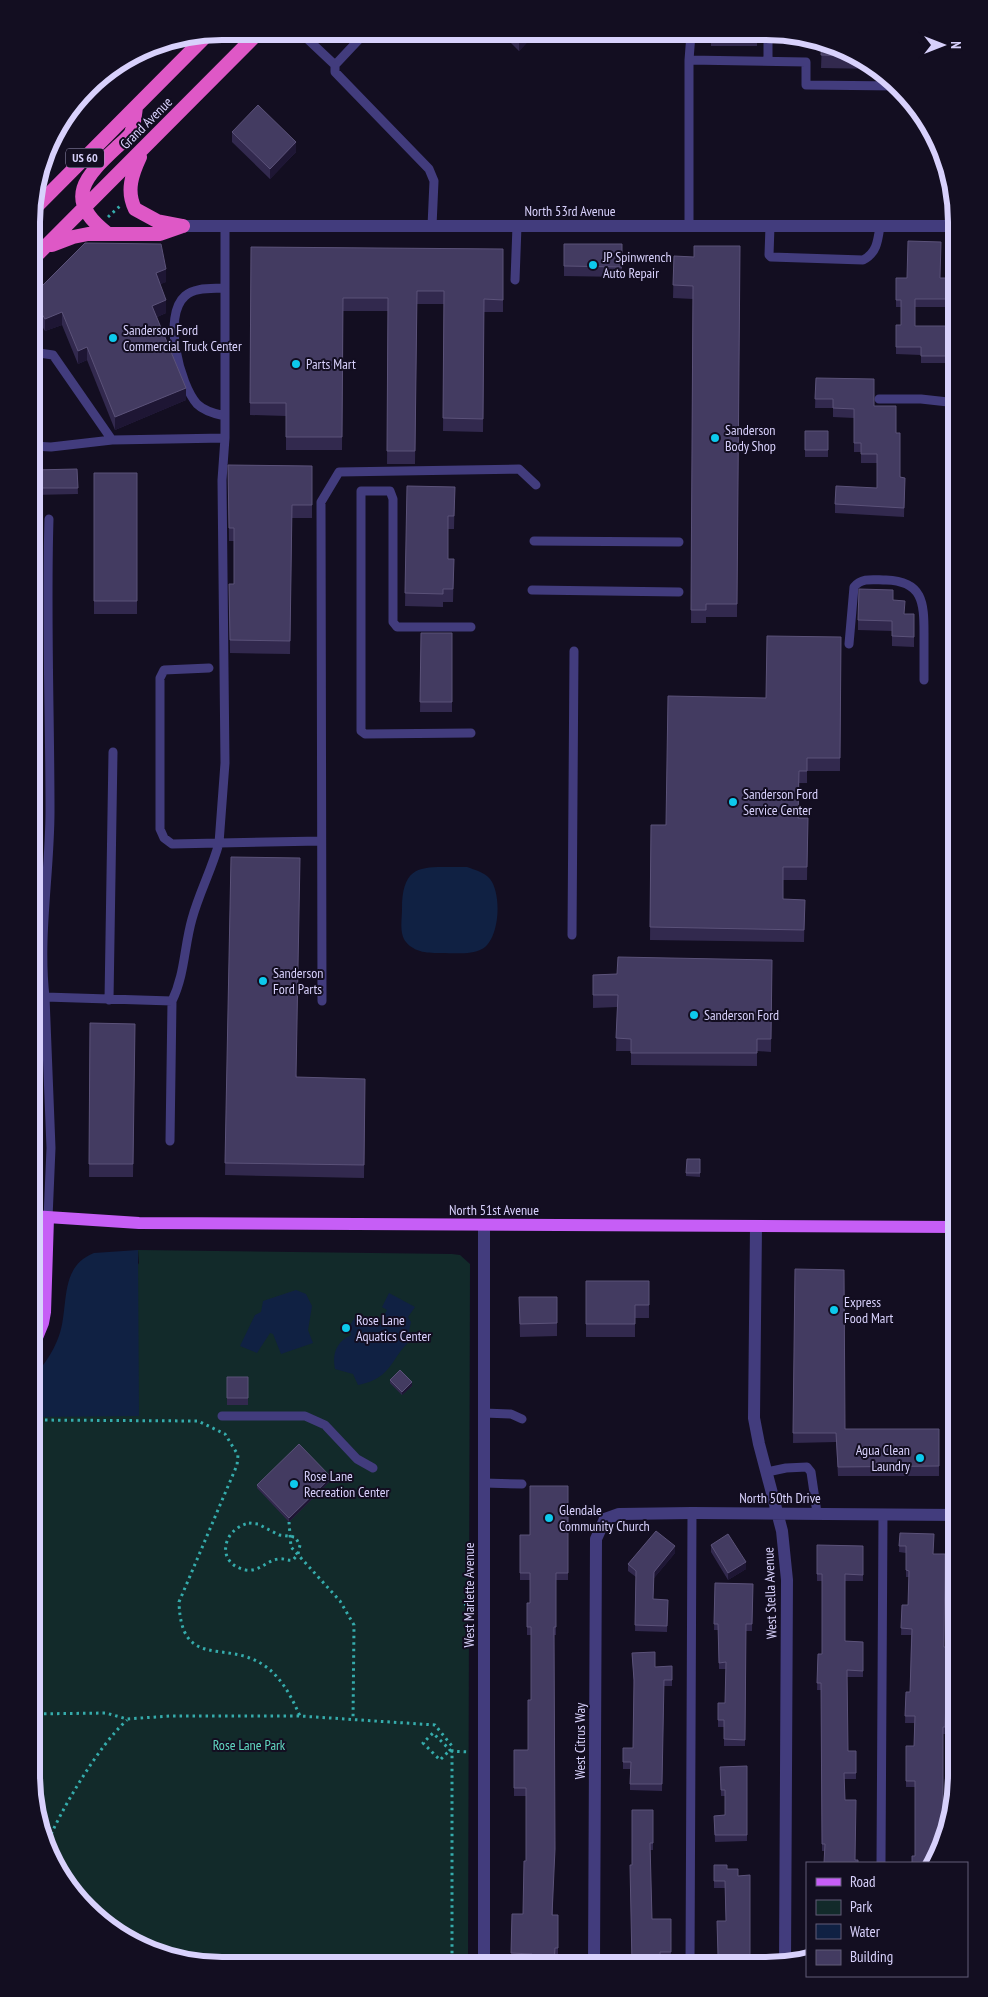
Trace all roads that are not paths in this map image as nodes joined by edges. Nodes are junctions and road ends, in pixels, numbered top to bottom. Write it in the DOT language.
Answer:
graph roads {
  1 [pos="252,40"];
  2 [pos="309,40"];
  3 [pos="358,40"];
  4 [pos="691,40"];
  5 [pos="768,40"];
  6 [pos="200,42"];
  7 [pos="689,60"];
  8 [pos="768,61"];
  9 [pos="335,64"];
  10 [pos="887,86"];
  11 [pos="136,106"];
  12 [pos="144,148"];
  13 [pos="41,202"];
  14 [pos="85,207"];
  15 [pos="183,226"];
  16 [pos="225,226"];
  17 [pos="432,226"];
  18 [pos="517,226"];
  19 [pos="689,226"];
  20 [pos="770,226"];
  21 [pos="880,226"];
  22 [pos="948,226"];
  23 [pos="107,233"];
  24 [pos="40,253"];
  25 [pos="40,254"];
  26 [pos="515,280"];
  27 [pos="225,288"];
  28 [pos="40,354"];
  29 [pos="879,399"];
  30 [pos="948,403"];
  31 [pos="225,416"];
  32 [pos="225,438"];
  33 [pos="112,440"];
  34 [pos="40,446"];
  35 [pos="536,485"];
  36 [pos="49,518"];
  37 [pos="534,541"];
  38 [pos="679,542"];
  39 [pos="532,590"];
  40 [pos="679,592"];
  41 [pos="472,627"];
  42 [pos="848,644"];
  43 [pos="574,651"];
  44 [pos="209,668"];
  45 [pos="924,680"];
  46 [pos="471,734"];
  47 [pos="113,752"];
  48 [pos="321,841"];
  49 [pos="219,842"];
  50 [pos="572,934"];
  51 [pos="40,990"];
  52 [pos="46,997"];
  53 [pos="108,1000"];
  54 [pos="322,1001"];
  55 [pos="172,1002"];
  56 [pos="40,1003"];
  57 [pos="170,1141"];
  58 [pos="40,1217"];
  59 [pos="48,1218"];
  60 [pos="484,1226"];
  61 [pos="756,1226"];
  62 [pos="948,1227"];
  63 [pos="40,1331"];
  64 [pos="484,1413"];
  65 [pos="222,1416"];
  66 [pos="522,1419"];
  67 [pos="373,1468"];
  68 [pos="767,1472"];
  69 [pos="484,1483"];
  70 [pos="522,1484"];
  71 [pos="692,1513"];
  72 [pos="777,1513"];
  73 [pos="817,1513"];
  74 [pos="882,1514"];
  75 [pos="948,1515"];
  76 [pos="605,1518"];
  77 [pos="881,1862"];
  78 [pos="784,1956"];
  79 [pos="484,1957"];
  80 [pos="594,1957"];
  81 [pos="690,1957"];
  1 -- 12 [label="highway, Grand Avenue / US 60"];
  2 -- 9 [label="lane"];
  3 -- 9 [label="lane"];
  4 -- 7 [label="lane"];
  5 -- 8 [label="lane"];
  6 -- 11 [label="highway, Grand Avenue / US 60"];
  7 -- 8 [label="lane"];
  7 -- 19 [label="lane"];
  8 -- 10 [label="lane"];
  9 -- 17 [label="lane"];
  11 -- 13 [label="highway, Grand Avenue / US 60"];
  11 -- 14 [label="highway"];
  12 -- 14 [label="highway, Grand Avenue / US 60"];
  12 -- 15 [label="highway"];
  14 -- 23 [label="highway"];
  14 -- 24 [label="highway, Grand Avenue / US 60"];
  15 -- 16 [label="street, North 53rd Avenue"];
  15 -- 23 [label="highway"];
  16 -- 17 [label="street, North 53rd Avenue"];
  16 -- 27 [label="lane"];
  17 -- 18 [label="street, North 53rd Avenue"];
  18 -- 19 [label="street, North 53rd Avenue"];
  18 -- 26 [label="lane"];
  19 -- 20 [label="street, North 53rd Avenue"];
  20 -- 21 [label="street, North 53rd Avenue"];
  20 -- 21 [label="lane"];
  21 -- 22 [label="street, North 53rd Avenue"];
  23 -- 25 [label="highway"];
  27 -- 31 [label="lane"];
  27 -- 31 [label="lane"];
  28 -- 33 [label="lane"];
  29 -- 30 [label="lane"];
  31 -- 32 [label="lane"];
  32 -- 33 [label="lane"];
  32 -- 49 [label="lane"];
  33 -- 34 [label="lane"];
  35 -- 48 [label="lane"];
  36 -- 52 [label="lane"];
  37 -- 38 [label="lane"];
  39 -- 40 [label="lane"];
  41 -- 46 [label="lane"];
  42 -- 45 [label="lane"];
  43 -- 50 [label="lane"];
  44 -- 49 [label="lane"];
  47 -- 53 [label="lane"];
  48 -- 49 [label="lane"];
  48 -- 54 [label="lane"];
  49 -- 55 [label="lane"];
  51 -- 52 [label="lane"];
  52 -- 53 [label="lane"];
  52 -- 56 [label="lane"];
  52 -- 59 [label="lane"];
  53 -- 55 [label="lane"];
  55 -- 57 [label="lane"];
  58 -- 59 [label="main road, North 51st Avenue"];
  59 -- 60 [label="main road, North 51st Avenue"];
  59 -- 63 [label="main road"];
  60 -- 61 [label="main road, North 51st Avenue"];
  60 -- 64 [label="street, West Marlette Avenue"];
  61 -- 62 [label="main road, North 51st Avenue"];
  61 -- 68 [label="street, West Stella Avenue"];
  64 -- 66 [label="lane"];
  64 -- 69 [label="street, West Marlette Avenue"];
  65 -- 67 [label="lane"];
  68 -- 72 [label="street, West Stella Avenue"];
  68 -- 73 [label="lane"];
  69 -- 70 [label="lane"];
  69 -- 79 [label="street, West Marlette Avenue"];
  71 -- 72 [label="street, North 50th Drive"];
  71 -- 76 [label="street, North 50th Drive"];
  71 -- 81 [label="lane"];
  72 -- 73 [label="street, North 50th Drive"];
  72 -- 78 [label="street, West Stella Avenue"];
  73 -- 74 [label="street, North 50th Drive"];
  74 -- 75 [label="street, North 50th Drive"];
  74 -- 77 [label="lane"];
  76 -- 80 [label="street, West Citrus Way"];
}
